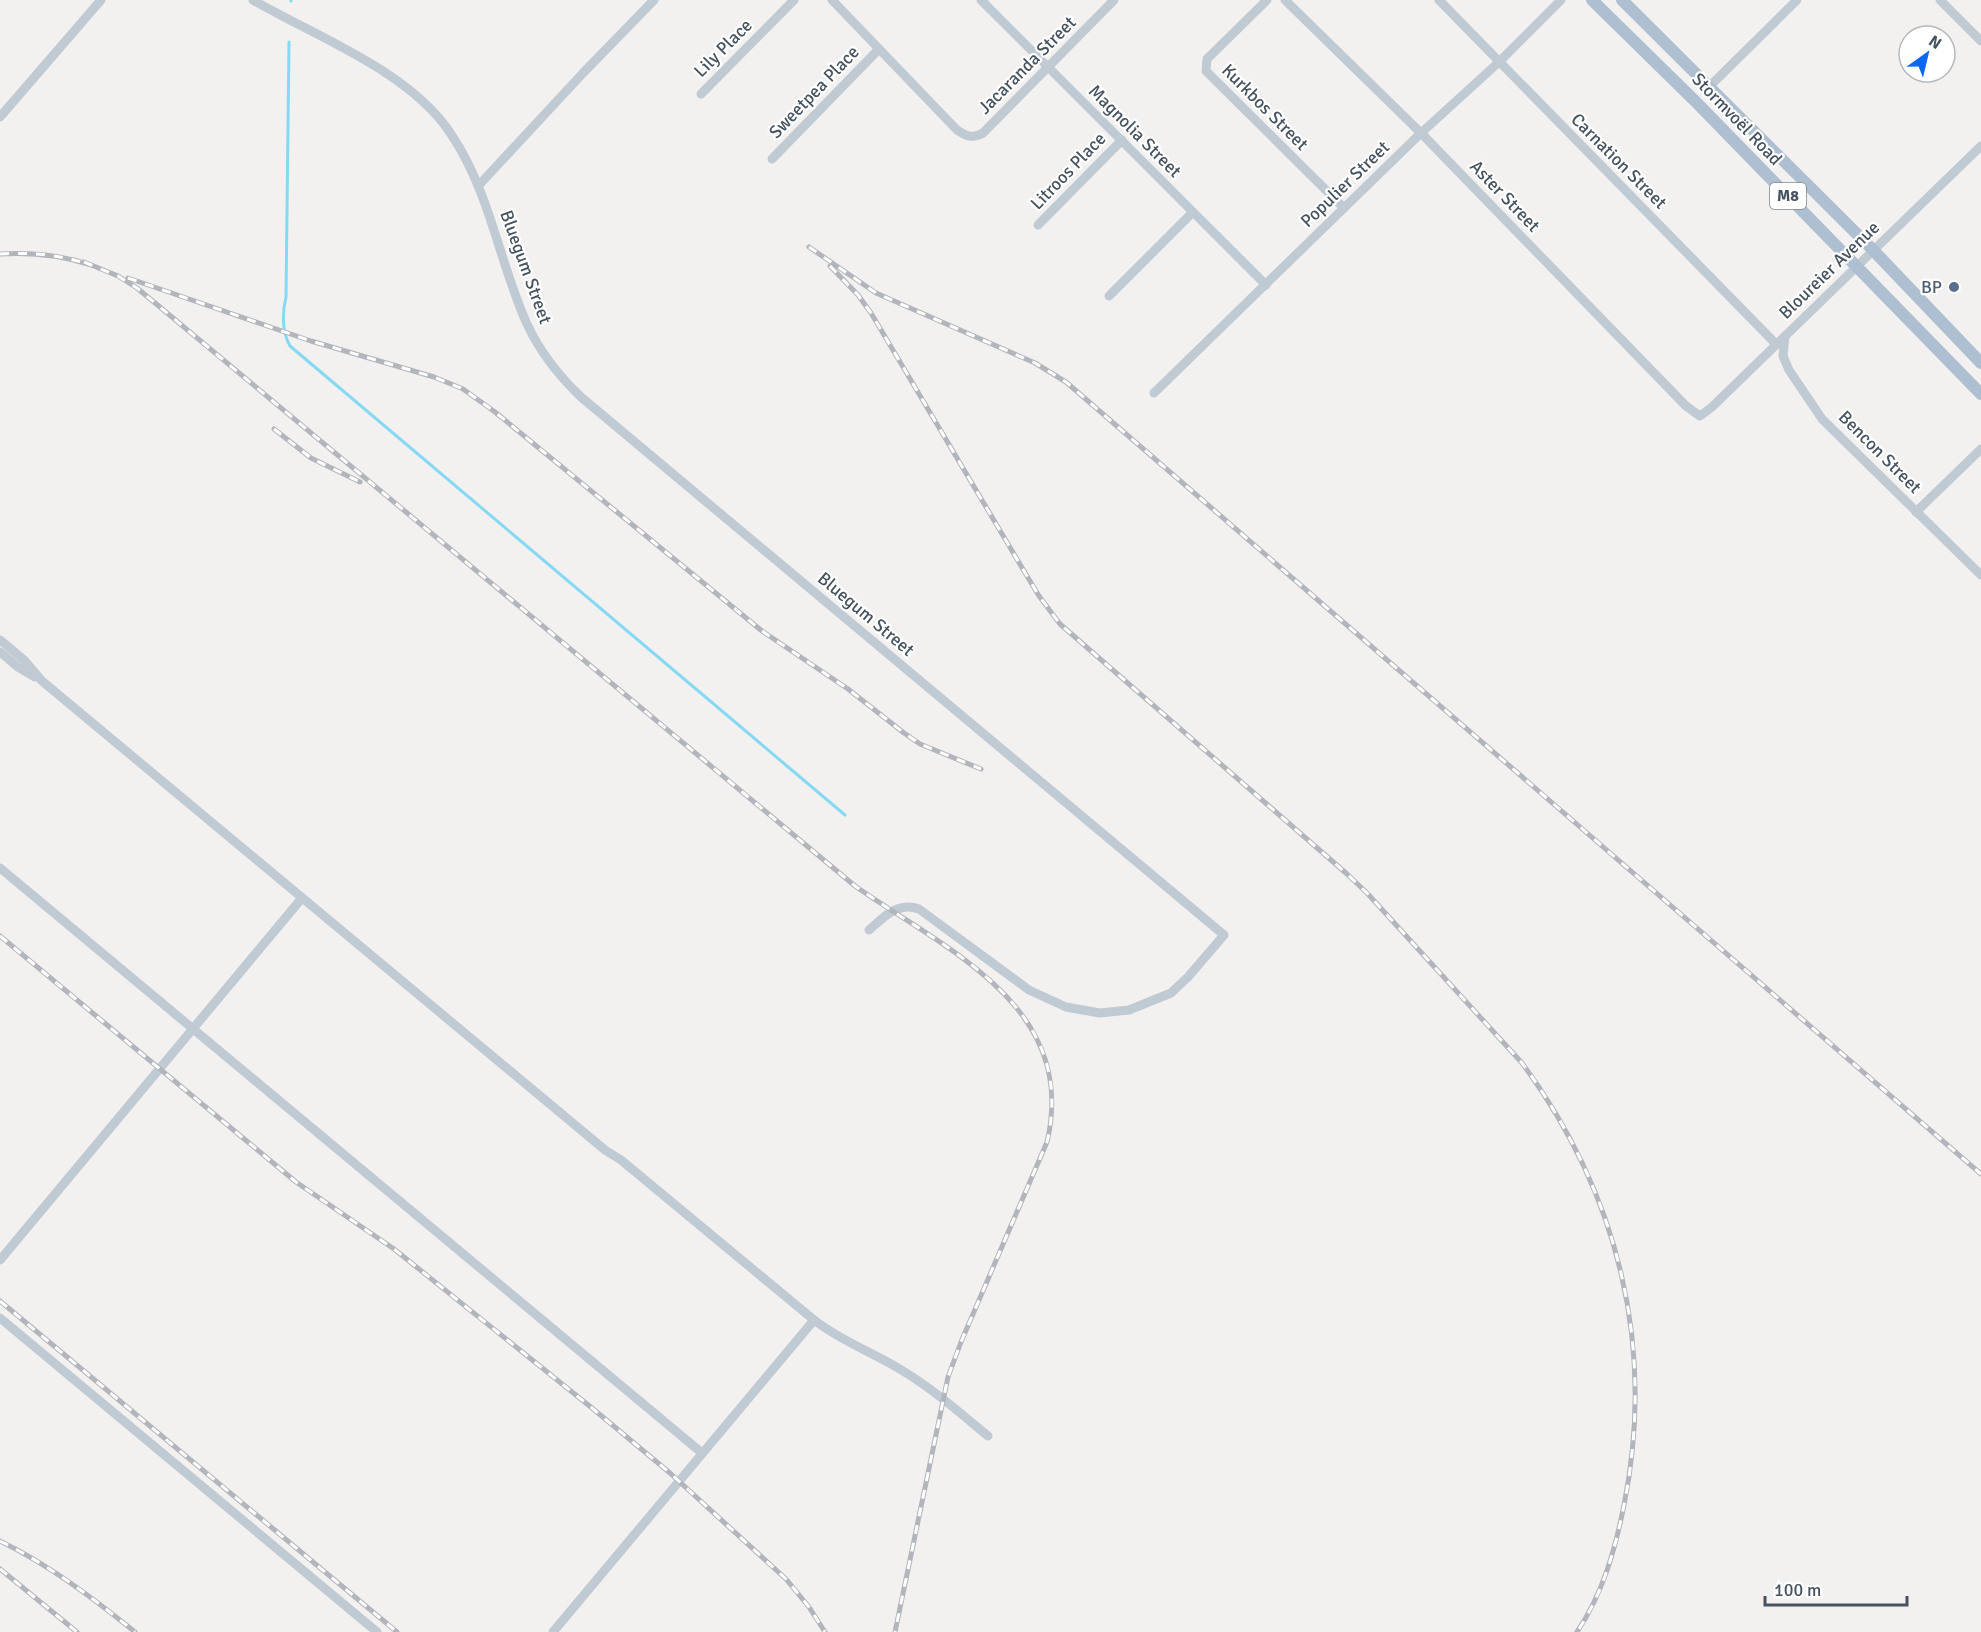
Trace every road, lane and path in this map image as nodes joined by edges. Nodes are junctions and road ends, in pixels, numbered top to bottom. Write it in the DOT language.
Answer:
graph roads {
  1 [pos="101,0"];
  2 [pos="253,0"];
  3 [pos="654,0"];
  4 [pos="794,0"];
  5 [pos="832,0"];
  6 [pos="981,0"];
  7 [pos="1114,0"];
  8 [pos="1267,0"];
  9 [pos="1285,0"];
  10 [pos="1439,0"];
  11 [pos="1561,0"];
  12 [pos="1592,0"];
  13 [pos="1622,0"];
  14 [pos="1797,0"];
  15 [pos="1940,0"];
  16 [pos="1981,41"];
  17 [pos="879,49"];
  18 [pos="1499,62"];
  19 [pos="1048,69"];
  20 [pos="1710,86"];
  21 [pos="701,94"];
  22 [pos="0,117"];
  23 [pos="1421,133"];
  24 [pos="1122,140"];
  25 [pos="1981,146"];
  26 [pos="772,159"];
  27 [pos="479,185"];
  28 [pos="1344,208"];
  29 [pos="1192,213"];
  30 [pos="1038,225"];
  31 [pos="1873,250"];
  32 [pos="1856,267"];
  33 [pos="1266,285"];
  34 [pos="1109,296"];
  35 [pos="1785,336"];
  36 [pos="1776,344"];
  37 [pos="1981,363"];
  38 [pos="1154,393"];
  39 [pos="1981,394"];
  40 [pos="1700,416"];
  41 [pos="1981,449"];
  42 [pos="1916,512"];
  43 [pos="1981,575"];
  44 [pos="0,640"];
  45 [pos="0,652"];
  46 [pos="21,664"];
  47 [pos="0,868"];
  48 [pos="302,898"];
  49 [pos="869,930"];
  50 [pos="192,1029"];
  51 [pos="0,1260"];
  52 [pos="0,1318"];
  53 [pos="814,1320"];
  54 [pos="988,1436"];
  55 [pos="702,1453"];
  56 [pos="377,1632"];
  57 [pos="553,1632"];
  1 -- 22 [label="street"];
  2 -- 27 [label="street"];
  3 -- 27 [label="street"];
  4 -- 21 [label="street, Lily Place"];
  5 -- 17 [label="street, Jacaranda Street"];
  6 -- 19 [label="street, Magnolia Street"];
  7 -- 19 [label="street, Jacaranda Street"];
  8 -- 28 [label="street, Kurkbos Street"];
  9 -- 23 [label="street, Aster Street"];
  10 -- 18 [label="street, Carnation Street"];
  11 -- 18 [label="street, Populier Street"];
  12 -- 32 [label="main road, Stormvoël Road / M8"];
  13 -- 20 [label="main road, Stormvoël Road / M8"];
  14 -- 20 [label="street"];
  15 -- 16 [label="street"];
  17 -- 19 [label="street, Jacaranda Street"];
  17 -- 26 [label="street, Sweetpea Place"];
  18 -- 23 [label="street, Populier Street"];
  18 -- 36 [label="street, Carnation Street"];
  19 -- 24 [label="street, Magnolia Street"];
  20 -- 31 [label="main road, Stormvoël Road / M8"];
  23 -- 28 [label="street, Populier Street"];
  23 -- 40 [label="street, Aster Street"];
  24 -- 29 [label="street, Magnolia Street"];
  24 -- 30 [label="street, Litroos Place"];
  25 -- 31 [label="street, Bloureier Avenue"];
  27 -- 49 [label="street, Bluegum Street"];
  28 -- 33 [label="street, Populier Street"];
  29 -- 33 [label="street, Magnolia Street"];
  29 -- 34 [label="street"];
  31 -- 32 [label="street, Bloureier Avenue"];
  31 -- 37 [label="main road, Stormvoël Road / M8"];
  32 -- 35 [label="street, Bloureier Avenue"];
  32 -- 39 [label="main road, Stormvoël Road / M8"];
  33 -- 38 [label="street, Populier Street"];
  35 -- 36 [label="street, Bloureier Avenue"];
  35 -- 42 [label="street, Bencon Street"];
  36 -- 40 [label="street, Bloureier Avenue"];
  41 -- 42 [label="street"];
  42 -- 43 [label="street, Bencon Street"];
  44 -- 46 [label="street"];
  45 -- 46 [label="street"];
  46 -- 48 [label="street"];
  47 -- 50 [label="street"];
  48 -- 50 [label="street"];
  48 -- 53 [label="street"];
  50 -- 51 [label="street"];
  50 -- 55 [label="street"];
  52 -- 56 [label="street"];
  53 -- 54 [label="street"];
  53 -- 55 [label="street"];
  55 -- 57 [label="street"];
}
